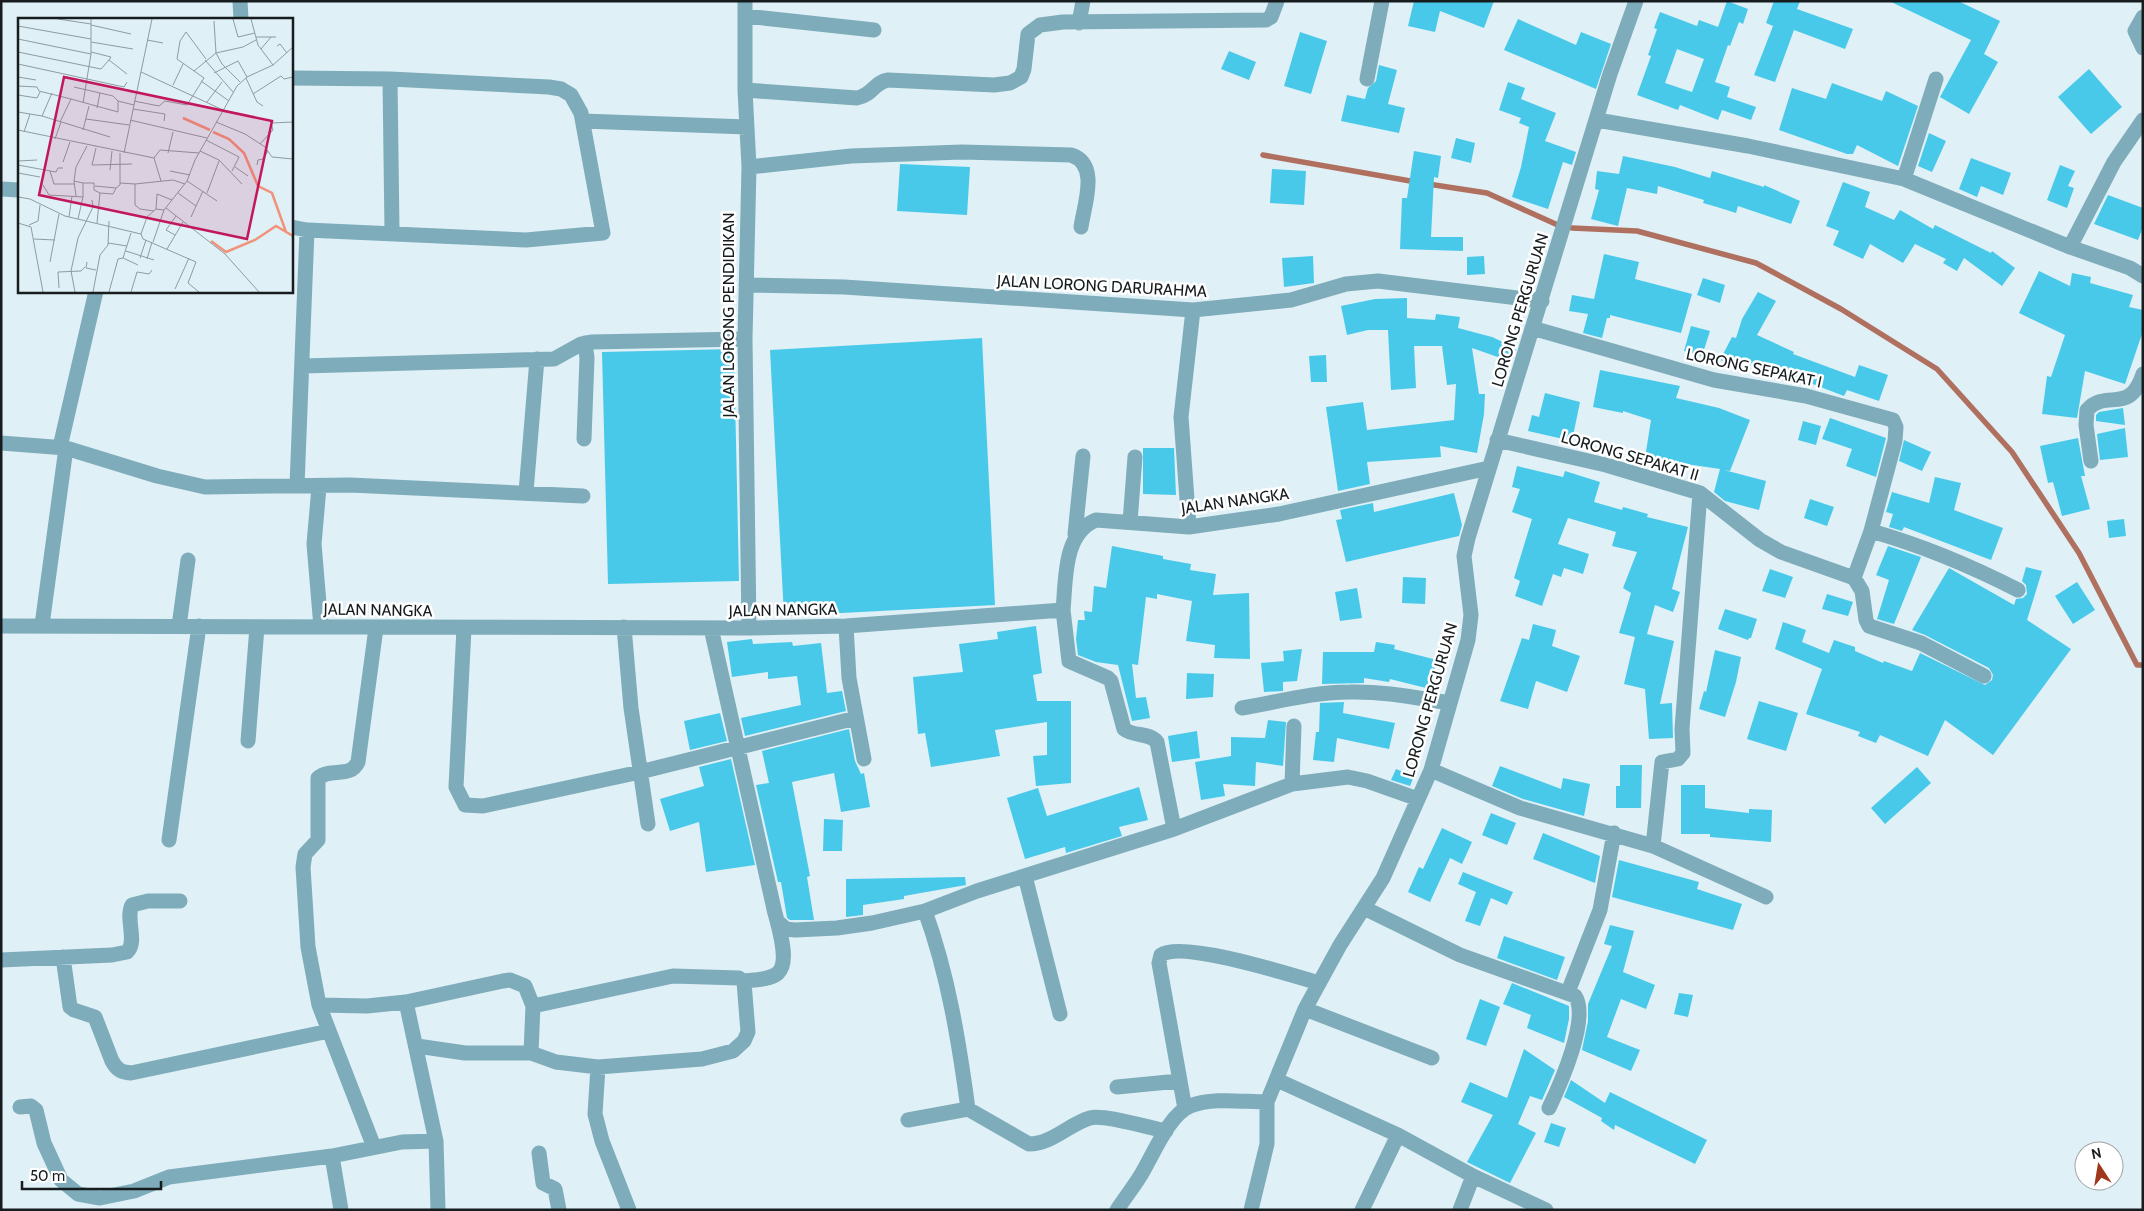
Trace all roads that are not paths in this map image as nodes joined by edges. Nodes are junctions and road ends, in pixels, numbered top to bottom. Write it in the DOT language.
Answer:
graph roads {
  1 [pos="240,1"];
  2 [pos="1083,1"];
  3 [pos="1277,1"];
  4 [pos="1382,1"];
  5 [pos="1636,1"];
  6 [pos="745,9"];
  7 [pos="2143,17"];
  8 [pos="241,18"];
  9 [pos="1079,23"];
  10 [pos="874,30"];
  11 [pos="2143,48"];
  12 [pos="292,78"];
  13 [pos="390,79"];
  14 [pos="1367,79"];
  15 [pos="1936,79"];
  16 [pos="744,90"];
  17 [pos="1597,120"];
  18 [pos="2143,120"];
  19 [pos="583,121"];
  20 [pos="747,127"];
  21 [pos="749,167"];
  22 [pos="1904,179"];
  23 [pos="1,188"];
  24 [pos="18,190"];
  25 [pos="292,227"];
  26 [pos="1081,227"];
  27 [pos="307,230"];
  28 [pos="392,232"];
  29 [pos="2070,247"];
  30 [pos="2143,276"];
  31 [pos="746,285"];
  32 [pos="96,292"];
  33 [pos="1542,301"];
  34 [pos="1193,310"];
  35 [pos="1532,328"];
  36 [pos="744,339"];
  37 [pos="585,343"];
  38 [pos="538,359"];
  39 [pos="303,366"];
  40 [pos="2143,374"];
  41 [pos="584,439"];
  42 [pos="1497,440"];
  43 [pos="1,443"];
  44 [pos="63,448"];
  45 [pos="1083,456"];
  46 [pos="1135,457"];
  47 [pos="2091,461"];
  48 [pos="1489,468"];
  49 [pos="297,486"];
  50 [pos="319,487"];
  51 [pos="526,492"];
  52 [pos="1700,493"];
  53 [pos="583,496"];
  54 [pos="1130,522"];
  55 [pos="1189,527"];
  56 [pos="1871,531"];
  57 [pos="1075,538"];
  58 [pos="188,560"];
  59 [pos="1854,578"];
  60 [pos="2018,590"];
  61 [pos="1062,610"];
  62 [pos="42,625"];
  63 [pos="1,626"];
  64 [pos="179,626"];
  65 [pos="199,626"];
  66 [pos="846,626"];
  67 [pos="257,627"];
  68 [pos="321,627"];
  69 [pos="624,627"];
  70 [pos="376,628"];
  71 [pos="464,628"];
  72 [pos="711,628"];
  73 [pos="749,628"];
  74 [pos="1984,676"];
  75 [pos="1450,703"];
  76 [pos="1242,708"];
  77 [pos="856,718"];
  78 [pos="1294,726"];
  79 [pos="248,741"];
  80 [pos="738,749"];
  81 [pos="864,759"];
  82 [pos="1431,770"];
  83 [pos="640,772"];
  84 [pos="1292,784"];
  85 [pos="1418,799"];
  86 [pos="648,824"];
  87 [pos="1174,829"];
  88 [pos="1614,833"];
  89 [pos="169,840"];
  90 [pos="1653,846"];
  91 [pos="1025,876"];
  92 [pos="1766,897"];
  93 [pos="180,901"];
  94 [pos="1364,908"];
  95 [pos="924,911"];
  96 [pos="779,923"];
  97 [pos="63,957"];
  98 [pos="1,960"];
  99 [pos="744,981"];
  100 [pos="1319,983"];
  101 [pos="1568,992"];
  102 [pos="406,1002"];
  103 [pos="319,1004"];
  104 [pos="533,1006"];
  105 [pos="1305,1009"];
  106 [pos="1060,1014"];
  107 [pos="329,1031"];
  108 [pos="416,1046"];
  109 [pos="531,1053"];
  110 [pos="1432,1058"];
  111 [pos="598,1068"];
  112 [pos="1277,1080"];
  113 [pos="1179,1082"];
  114 [pos="1117,1087"];
  115 [pos="1268,1102"];
  116 [pos="20,1107"];
  117 [pos="1549,1108"];
  118 [pos="968,1109"];
  119 [pos="1185,1109"];
  120 [pos="908,1120"];
  121 [pos="1166,1131"];
  122 [pos="1398,1136"];
  123 [pos="436,1141"];
  124 [pos="374,1147"];
  125 [pos="539,1153"];
  126 [pos="332,1156"];
  127 [pos="1473,1176"];
  128 [pos="341,1210"];
  129 [pos="438,1210"];
  130 [pos="560,1210"];
  131 [pos="629,1210"];
  132 [pos="1117,1210"];
  133 [pos="1251,1210"];
  134 [pos="1362,1210"];
  135 [pos="1460,1210"];
  136 [pos="1546,1210"];
  1 -- 8 [label="street"];
  2 -- 9 [label="street"];
  3 -- 9 [label="street"];
  4 -- 14 [label="street"];
  5 -- 17 [label="street, LORONG PERGURUAN"];
  6 -- 10 [label="street"];
  6 -- 16 [label="street, JALAN LORONG PENDIDIKAN"];
  7 -- 11 [label="street"];
  9 -- 16 [label="street"];
  12 -- 13 [label="street"];
  13 -- 19 [label="street"];
  13 -- 28 [label="street"];
  15 -- 22 [label="street"];
  16 -- 20 [label="street, JALAN LORONG PENDIDIKAN"];
  17 -- 22 [label="street"];
  17 -- 33 [label="street, LORONG PERGURUAN"];
  18 -- 29 [label="street"];
  19 -- 20 [label="street"];
  19 -- 28 [label="street"];
  20 -- 21 [label="street, JALAN LORONG PENDIDIKAN"];
  21 -- 26 [label="street"];
  21 -- 31 [label="street, JALAN LORONG PENDIDIKAN"];
  22 -- 29 [label="street"];
  23 -- 24 [label="street"];
  25 -- 27 [label="street"];
  27 -- 28 [label="street"];
  27 -- 39 [label="street"];
  29 -- 30 [label="street"];
  31 -- 34 [label="street, JALAN LORONG DARURAHMA"];
  31 -- 36 [label="street, JALAN LORONG PENDIDIKAN"];
  32 -- 44 [label="street"];
  33 -- 34 [label="street, JALAN LORONG DARURAHMA"];
  33 -- 35 [label="street, LORONG PERGURUAN"];
  34 -- 55 [label="street"];
  35 -- 42 [label="street, LORONG PERGURUAN"];
  35 -- 56 [label="street, LORONG SEPAKAT I"];
  36 -- 37 [label="street"];
  36 -- 73 [label="street, JALAN LORONG PENDIDIKAN"];
  37 -- 38 [label="street"];
  37 -- 41 [label="street"];
  38 -- 39 [label="street"];
  38 -- 51 [label="street"];
  39 -- 49 [label="street"];
  40 -- 47 [label="street"];
  42 -- 48 [label="street, LORONG PERGURUAN"];
  42 -- 52 [label="street, LORONG SEPAKAT II"];
  43 -- 44 [label="street"];
  44 -- 49 [label="street"];
  44 -- 62 [label="street"];
  45 -- 57 [label="street"];
  46 -- 54 [label="street"];
  48 -- 55 [label="street, JALAN NANGKA"];
  48 -- 75 [label="street, LORONG PERGURUAN"];
  49 -- 50 [label="street"];
  50 -- 51 [label="street"];
  50 -- 68 [label="street"];
  51 -- 53 [label="street"];
  52 -- 59 [label="street, LORONG SEPAKAT II"];
  52 -- 90 [label="street"];
  54 -- 55 [label="street, JALAN NANGKA"];
  54 -- 57 [label="street, JALAN NANGKA"];
  56 -- 59 [label="street, LORONG SEPAKAT I"];
  56 -- 60 [label="street"];
  57 -- 61 [label="street"];
  58 -- 64 [label="street"];
  59 -- 74 [label="street"];
  61 -- 66 [label="street, JALAN NANGKA"];
  61 -- 87 [label="street"];
  62 -- 63 [label="street, JALAN NANGKA"];
  62 -- 64 [label="street, JALAN NANGKA"];
  64 -- 65 [label="street, JALAN NANGKA"];
  65 -- 67 [label="street, JALAN NANGKA"];
  65 -- 89 [label="street"];
  66 -- 73 [label="street, JALAN NANGKA"];
  66 -- 77 [label="street"];
  67 -- 68 [label="street, JALAN NANGKA"];
  67 -- 79 [label="street"];
  68 -- 70 [label="street, JALAN NANGKA"];
  69 -- 71 [label="street, JALAN NANGKA"];
  69 -- 72 [label="street, JALAN NANGKA"];
  69 -- 83 [label="street"];
  70 -- 71 [label="street, JALAN NANGKA"];
  70 -- 103 [label="street"];
  71 -- 83 [label="street"];
  72 -- 73 [label="street, JALAN NANGKA"];
  72 -- 80 [label="street"];
  75 -- 76 [label="street"];
  75 -- 82 [label="street, LORONG PERGURUAN"];
  77 -- 80 [label="street"];
  77 -- 81 [label="street"];
  78 -- 84 [label="street"];
  80 -- 83 [label="street"];
  80 -- 96 [label="street"];
  82 -- 85 [label="street, LORONG PERGURUAN"];
  82 -- 88 [label="street"];
  83 -- 86 [label="street"];
  84 -- 85 [label="street"];
  84 -- 87 [label="street"];
  85 -- 94 [label="street, LORONG PERGURUAN"];
  87 -- 91 [label="street"];
  88 -- 90 [label="street"];
  88 -- 101 [label="street"];
  90 -- 92 [label="street"];
  91 -- 95 [label="street"];
  91 -- 106 [label="street"];
  93 -- 97 [label="street"];
  94 -- 100 [label="street, LORONG PERGURUAN"];
  94 -- 101 [label="street"];
  95 -- 96 [label="street"];
  95 -- 118 [label="street"];
  96 -- 99 [label="street"];
  97 -- 98 [label="street"];
  97 -- 107 [label="street"];
  99 -- 104 [label="street"];
  99 -- 111 [label="street"];
  100 -- 105 [label="street, LORONG PERGURUAN"];
  100 -- 113 [label="street"];
  101 -- 117 [label="street"];
  102 -- 103 [label="street"];
  102 -- 104 [label="street"];
  102 -- 108 [label="street"];
  103 -- 107 [label="street"];
  104 -- 109 [label="street"];
  105 -- 110 [label="street"];
  105 -- 112 [label="street, LORONG PERGURUAN"];
  107 -- 124 [label="street"];
  108 -- 109 [label="street"];
  108 -- 123 [label="street"];
  109 -- 111 [label="street"];
  111 -- 131 [label="street"];
  112 -- 115 [label="street, LORONG PERGURUAN"];
  112 -- 122 [label="street"];
  113 -- 114 [label="street"];
  113 -- 119 [label="street"];
  115 -- 119 [label="street"];
  115 -- 133 [label="street"];
  116 -- 126 [label="street"];
  118 -- 120 [label="street"];
  118 -- 121 [label="street"];
  119 -- 121 [label="street"];
  121 -- 132 [label="street"];
  122 -- 127 [label="street"];
  122 -- 134 [label="street"];
  123 -- 124 [label="street"];
  123 -- 129 [label="street"];
  124 -- 126 [label="street"];
  125 -- 130 [label="street"];
  126 -- 128 [label="street"];
  127 -- 135 [label="street"];
  127 -- 136 [label="street"];
}
